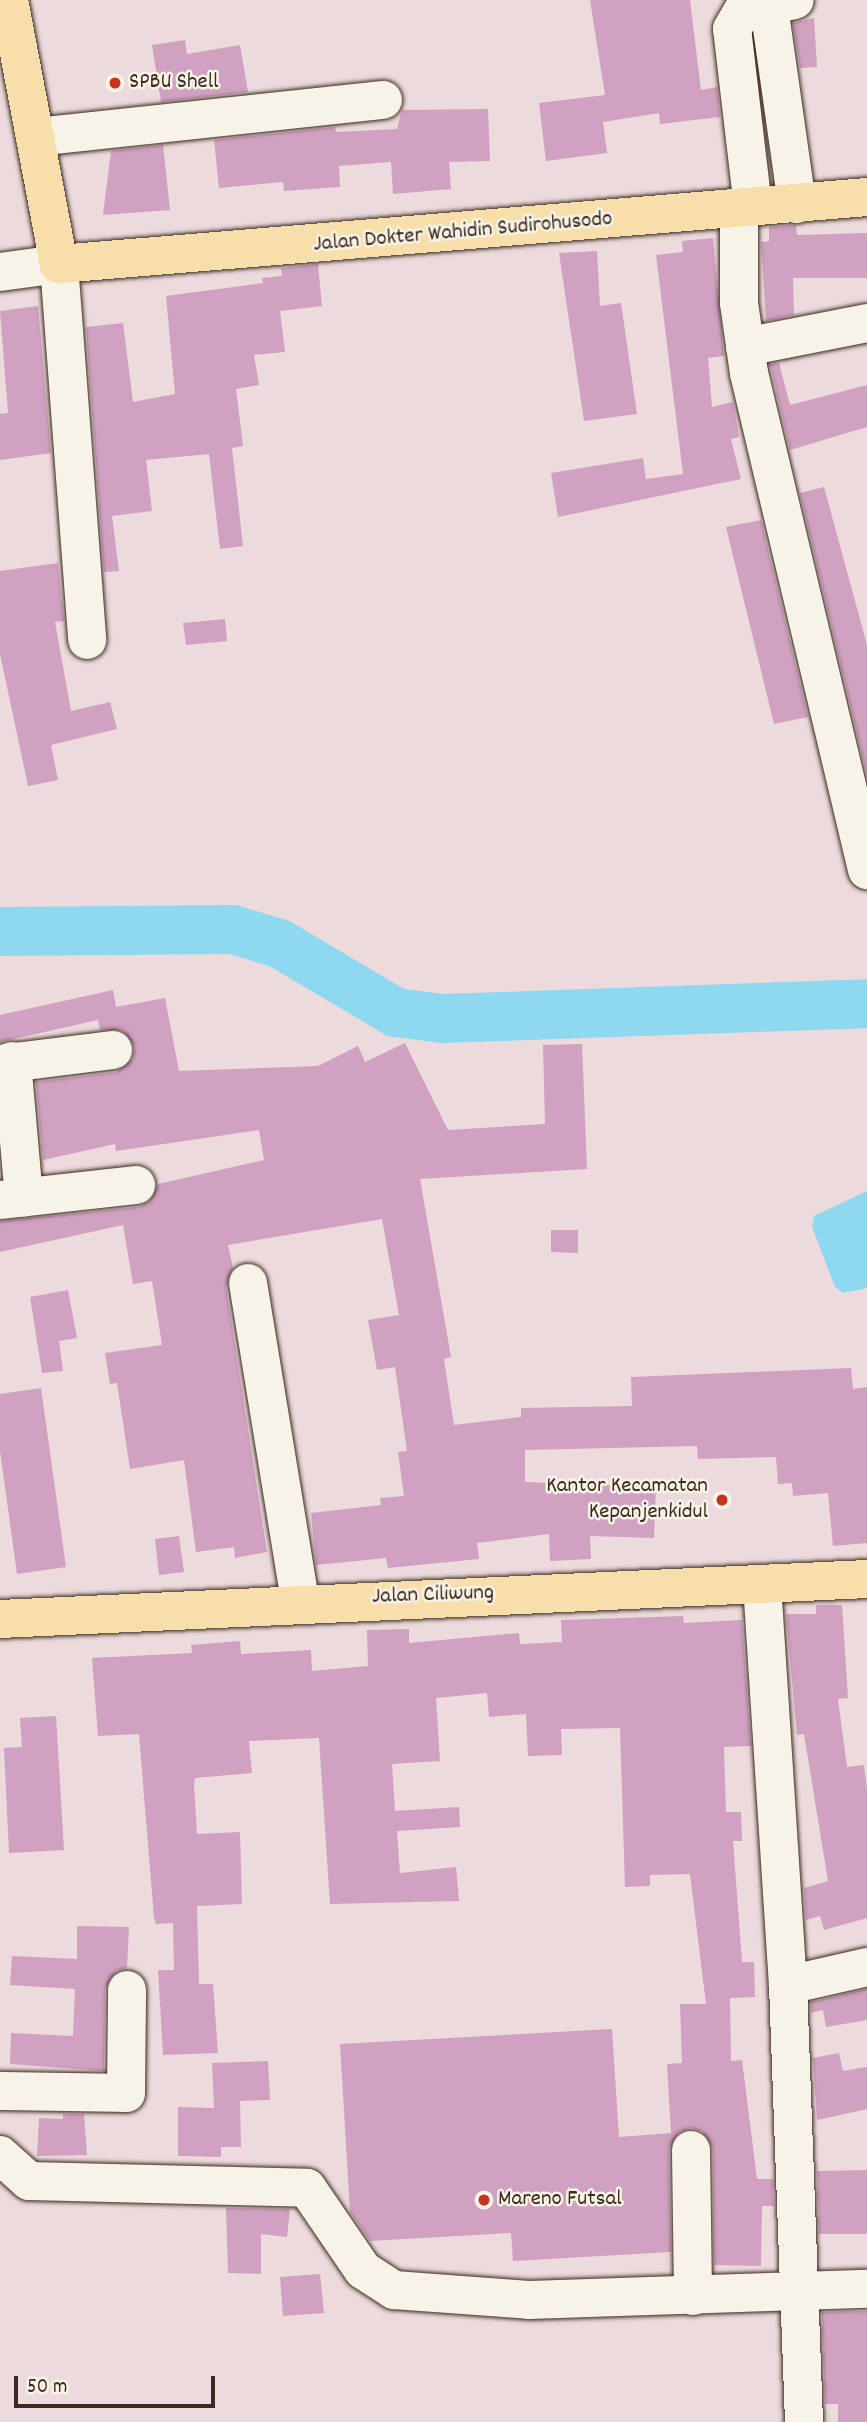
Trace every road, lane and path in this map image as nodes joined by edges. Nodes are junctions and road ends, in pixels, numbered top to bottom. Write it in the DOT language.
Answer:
graph roads {
  1 [pos="9,0"];
  2 [pos="782,3"];
  3 [pos="383,100"];
  4 [pos="35,137"];
  5 [pos="867,197"];
  6 [pos="797,204"];
  7 [pos="746,208"];
  8 [pos="59,264"];
  9 [pos="0,272"];
  10 [pos="867,323"];
  11 [pos="746,347"];
  12 [pos="87,639"];
  13 [pos="867,870"];
  14 [pos="113,1050"];
  15 [pos="6,1062"];
  16 [pos="136,1185"];
  17 [pos="12,1198"];
  18 [pos="248,1283"];
  19 [pos="867,1578"];
  20 [pos="762,1584"];
  21 [pos="300,1601"];
  22 [pos="0,1619"];
  23 [pos="867,1967"];
  24 [pos="788,1985"];
  25 [pos="127,1990"];
  26 [pos="0,2091"];
  27 [pos="691,2150"];
  28 [pos="0,2155"];
  29 [pos="867,2290"];
  30 [pos="800,2293"];
  31 [pos="693,2296"];
  32 [pos="804,2422"];
  1 -- 4 [label="main road"];
  2 -- 6 [label="street"];
  2 -- 7 [label="street"];
  3 -- 4 [label="street"];
  4 -- 8 [label="main road"];
  5 -- 6 [label="main road, Jalan Dokter Wahidin Sudirohusodo"];
  6 -- 7 [label="main road, Jalan Dokter Wahidin Sudirohusodo"];
  7 -- 8 [label="main road, Jalan Dokter Wahidin Sudirohusodo"];
  7 -- 11 [label="street"];
  8 -- 9 [label="street"];
  8 -- 12 [label="street"];
  10 -- 11 [label="street"];
  11 -- 13 [label="street"];
  14 -- 15 [label="street"];
  15 -- 17 [label="street"];
  16 -- 17 [label="street"];
  18 -- 21 [label="street"];
  19 -- 20 [label="main road, Jalan Ciliwung"];
  20 -- 21 [label="main road, Jalan Ciliwung"];
  20 -- 24 [label="street"];
  21 -- 22 [label="main road, Jalan Ciliwung"];
  23 -- 24 [label="street"];
  24 -- 30 [label="street"];
  25 -- 26 [label="street"];
  27 -- 31 [label="street"];
  28 -- 31 [label="street"];
  29 -- 30 [label="street"];
  30 -- 31 [label="street"];
  30 -- 32 [label="street"];
}
